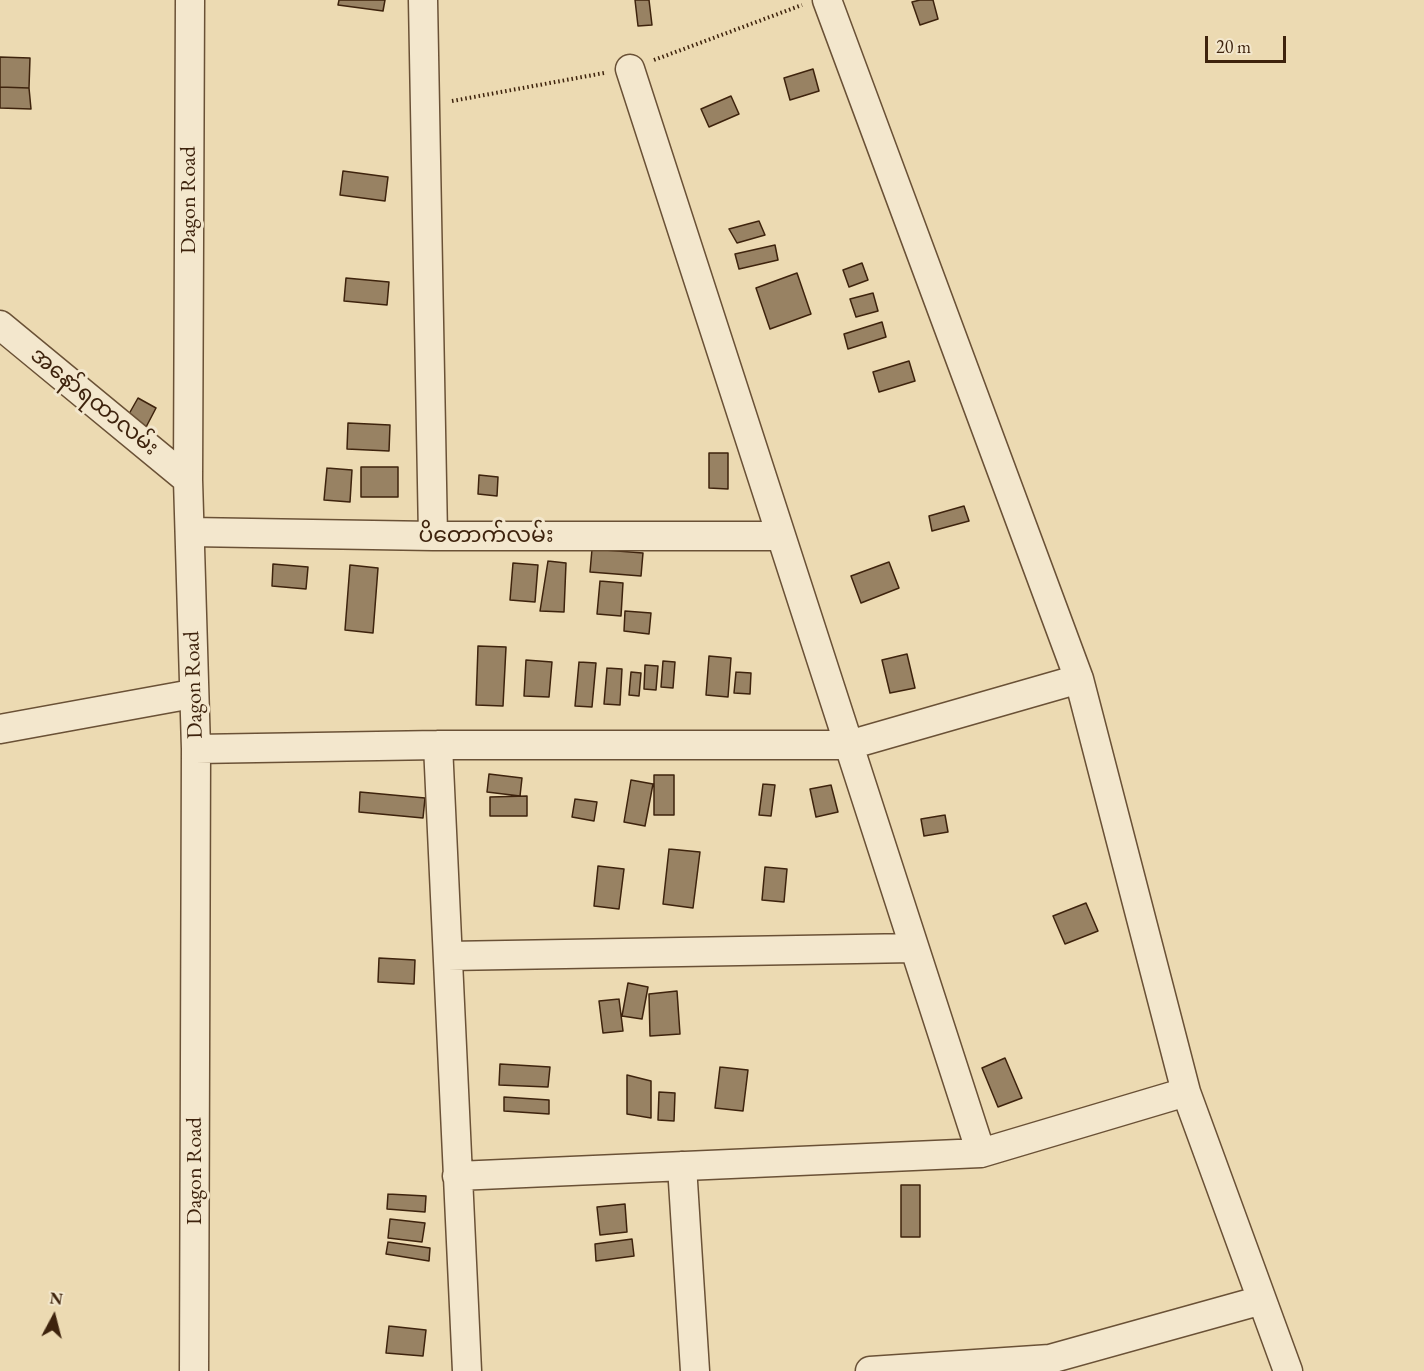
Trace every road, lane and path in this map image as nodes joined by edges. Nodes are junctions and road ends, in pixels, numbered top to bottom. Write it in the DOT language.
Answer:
graph roads {
  1 [pos="190,0"];
  2 [pos="423,0"];
  3 [pos="827,0"];
  4 [pos="630,69"];
  5 [pos="0,325"];
  6 [pos="188,480"];
  7 [pos="191,532"];
  8 [pos="432,536"];
  9 [pos="782,536"];
  10 [pos="1079,679"];
  11 [pos="192,694"];
  12 [pos="0,729"];
  13 [pos="438,745"];
  14 [pos="849,746"];
  15 [pos="196,749"];
  16 [pos="914,948"];
  17 [pos="448,956"];
  18 [pos="1186,1092"];
  19 [pos="981,1154"];
  20 [pos="682,1166"];
  21 [pos="458,1176"];
  22 [pos="1262,1300"];
  23 [pos="194,1371"];
  24 [pos="467,1371"];
  25 [pos="695,1371"];
  26 [pos="870,1371"];
  27 [pos="1288,1371"];
  1 -- 6 [label="street, Dagon Road"];
  2 -- 8 [label="street"];
  3 -- 10 [label="street"];
  4 -- 9 [label="street"];
  5 -- 6 [label="street, အနော်ရထာလမ်း"];
  6 -- 7 [label="street, Dagon Road"];
  7 -- 8 [label="street, ပိတောက်လမ်း"];
  7 -- 11 [label="street, Dagon Road"];
  8 -- 9 [label="street, ပိတောက်လမ်း"];
  9 -- 14 [label="street"];
  10 -- 14 [label="street"];
  10 -- 18 [label="street"];
  11 -- 12 [label="street"];
  11 -- 15 [label="street, Dagon Road"];
  13 -- 14 [label="street"];
  13 -- 15 [label="street"];
  13 -- 17 [label="street"];
  14 -- 16 [label="street"];
  15 -- 23 [label="street, Dagon Road"];
  16 -- 17 [label="street"];
  16 -- 19 [label="street"];
  17 -- 21 [label="street"];
  18 -- 19 [label="street"];
  18 -- 22 [label="street"];
  19 -- 20 [label="street"];
  20 -- 21 [label="street"];
  20 -- 25 [label="street"];
  21 -- 24 [label="street"];
  22 -- 26 [label="street"];
  22 -- 27 [label="street"];
}
